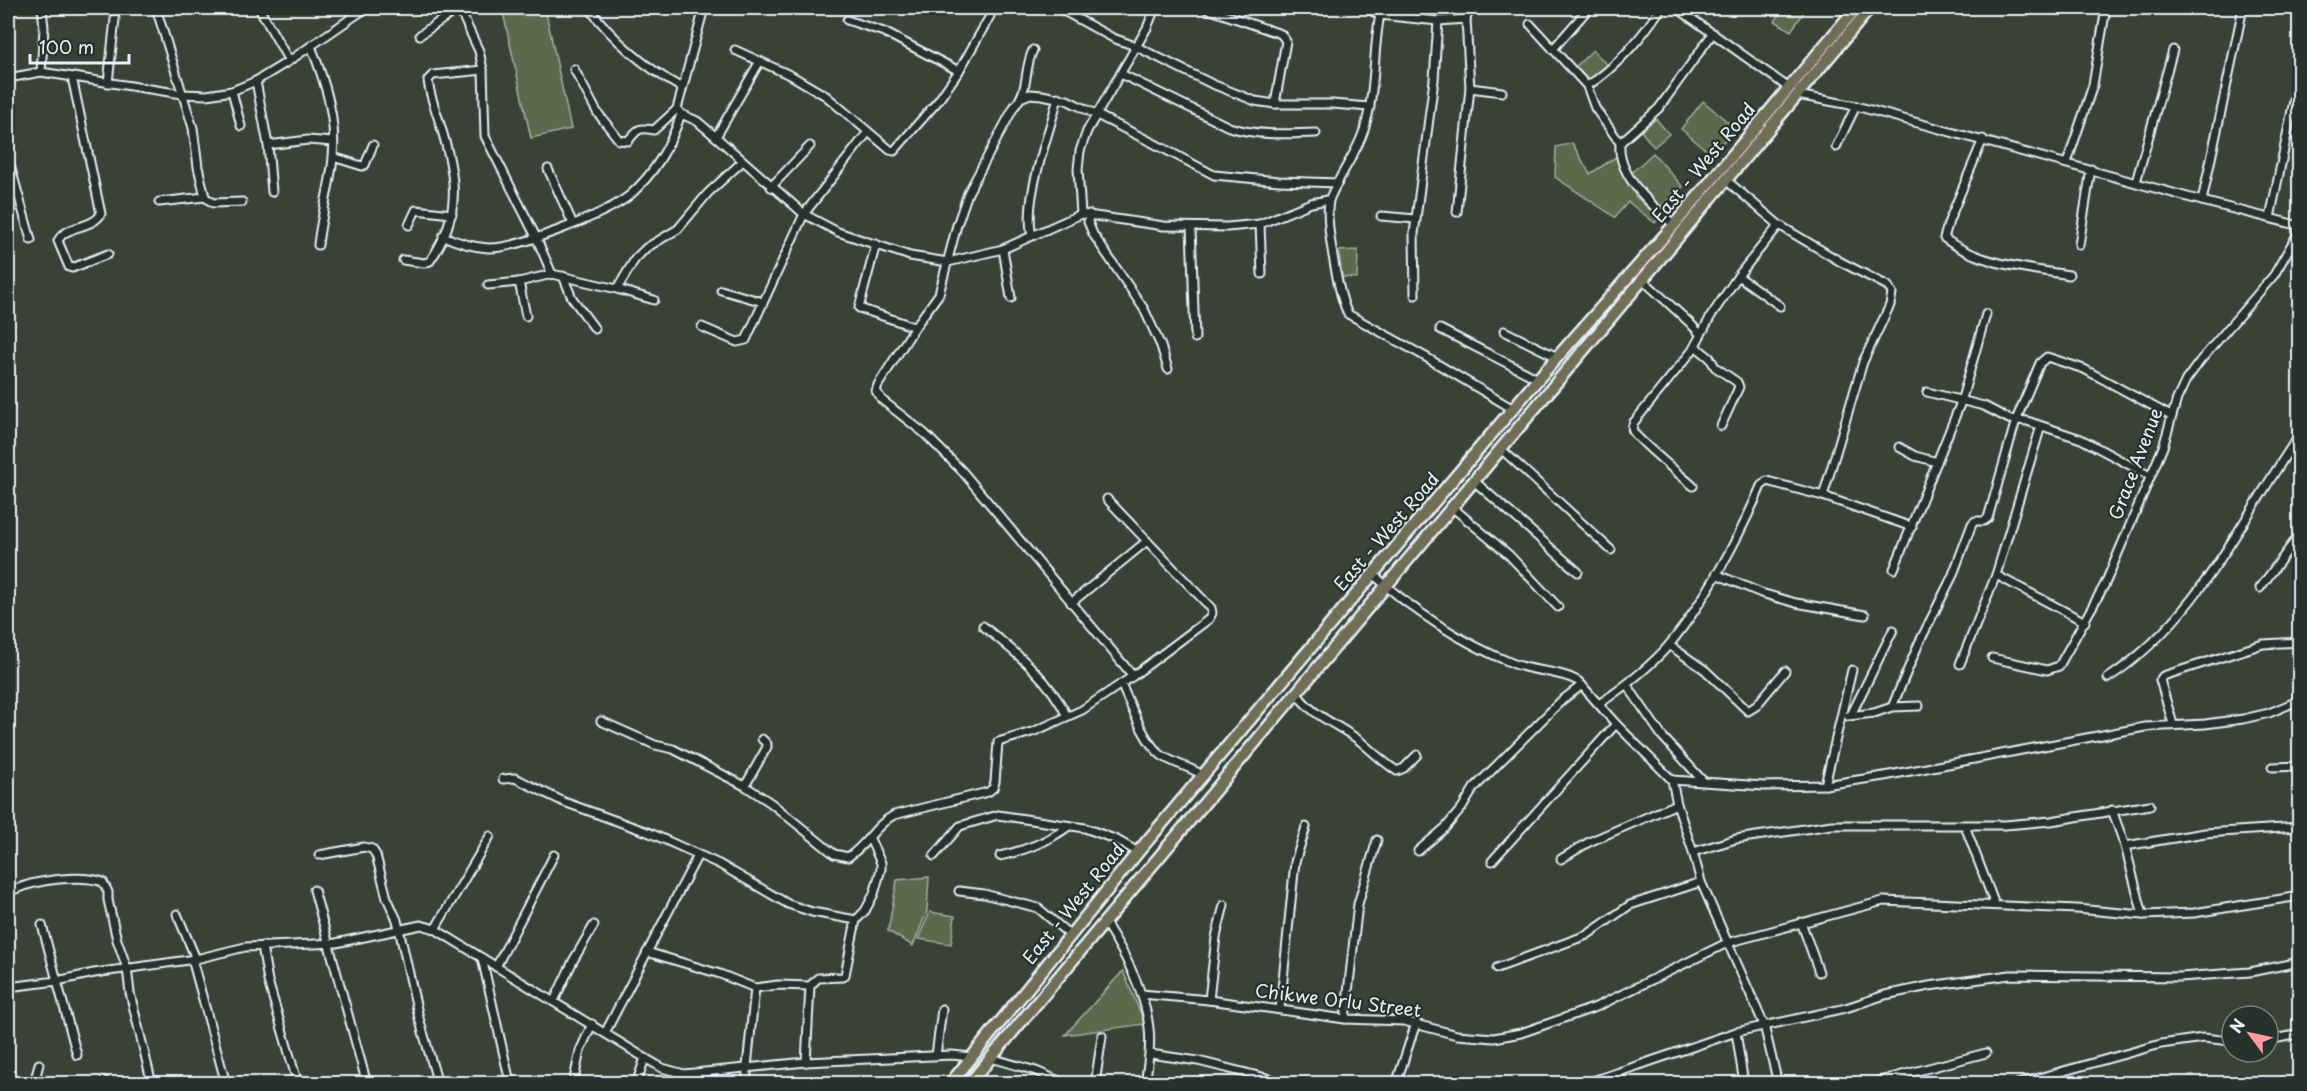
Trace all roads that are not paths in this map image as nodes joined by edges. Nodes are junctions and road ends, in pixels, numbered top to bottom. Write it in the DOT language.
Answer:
graph roads {
  1 [pos="42,8"];
  2 [pos="156,8"];
  3 [pos="259,8"];
  4 [pos="366,8"];
  5 [pos="589,8"];
  6 [pos="704,8"];
  7 [pos="992,8"];
  8 [pos="1058,8"];
  9 [pos="1155,8"];
  10 [pos="1205,8"];
  11 [pos="1366,8"];
  12 [pos="1470,8"];
  13 [pos="1589,8"];
  14 [pos="1661,8"];
  15 [pos="1677,8"];
  16 [pos="1856,8"];
  17 [pos="1870,8"];
  18 [pos="2243,8"];
  19 [pos="1687,10"];
  20 [pos="1380,15"];
  21 [pos="2105,15"];
  22 [pos="115,19"];
  23 [pos="1466,19"];
  24 [pos="846,20"];
  25 [pos="1438,21"];
  26 [pos="1530,24"];
  27 [pos="1713,33"];
  28 [pos="420,35"];
  29 [pos="311,46"];
  30 [pos="1135,46"];
  31 [pos="1553,49"];
  32 [pos="735,50"];
  33 [pos="1032,50"];
  34 [pos="2173,50"];
  35 [pos="289,61"];
  36 [pos="760,61"];
  37 [pos="574,69"];
  38 [pos="483,70"];
  39 [pos="959,71"];
  40 [pos="2300,71"];
  41 [pos="41,72"];
  42 [pos="1121,74"];
  43 [pos="72,77"];
  44 [pos="8,78"];
  45 [pos="256,81"];
  46 [pos="108,83"];
  47 [pos="1587,86"];
  48 [pos="682,88"];
  49 [pos="1470,88"];
  50 [pos="232,91"];
  51 [pos="1793,91"];
  52 [pos="1502,92"];
  53 [pos="182,94"];
  54 [pos="1023,97"];
  55 [pos="1058,97"];
  56 [pos="1275,104"];
  57 [pos="1856,106"];
  58 [pos="1370,107"];
  59 [pos="679,111"];
  60 [pos="1096,114"];
  61 [pos="241,126"];
  62 [pos="868,132"];
  63 [pos="1316,133"];
  64 [pos="716,137"];
  65 [pos="1983,139"];
  66 [pos="333,142"];
  67 [pos="1620,143"];
  68 [pos="268,145"];
  69 [pos="373,145"];
  70 [pos="810,146"];
  71 [pos="1836,147"];
  72 [pos="333,157"];
  73 [pos="8,158"];
  74 [pos="743,161"];
  75 [pos="2067,163"];
  76 [pos="548,169"];
  77 [pos="2091,170"];
  78 [pos="1726,180"];
  79 [pos="2136,182"];
  80 [pos="1338,183"];
  81 [pos="771,187"];
  82 [pos="272,192"];
  83 [pos="205,197"];
  84 [pos="1328,200"];
  85 [pos="2202,201"];
  86 [pos="159,202"];
  87 [pos="242,202"];
  88 [pos="1457,212"];
  89 [pos="452,214"];
  90 [pos="804,214"];
  91 [pos="1085,214"];
  92 [pos="1381,216"];
  93 [pos="2270,218"];
  94 [pos="1416,219"];
  95 [pos="573,224"];
  96 [pos="1260,224"];
  97 [pos="409,225"];
  98 [pos="1674,225"];
  99 [pos="1779,225"];
  100 [pos="1191,227"];
  101 [pos="2300,228"];
  102 [pos="443,236"];
  103 [pos="1032,236"];
  104 [pos="536,237"];
  105 [pos="30,240"];
  106 [pos="876,244"];
  107 [pos="318,245"];
  108 [pos="2079,245"];
  109 [pos="1003,249"];
  110 [pos="108,254"];
  111 [pos="403,260"];
  112 [pos="948,262"];
  113 [pos="1262,273"];
  114 [pos="552,274"];
  115 [pos="2069,274"];
  116 [pos="563,276"];
  117 [pos="1737,276"];
  118 [pos="1643,280"];
  119 [pos="519,282"];
  120 [pos="489,285"];
  121 [pos="617,289"];
  122 [pos="721,290"];
  123 [pos="1415,295"];
  124 [pos="1011,298"];
  125 [pos="654,300"];
  126 [pos="763,302"];
  127 [pos="1780,306"];
  128 [pos="1986,314"];
  129 [pos="526,316"];
  130 [pos="702,327"];
  131 [pos="915,327"];
  132 [pos="1440,328"];
  133 [pos="594,329"];
  134 [pos="1504,331"];
  135 [pos="1700,334"];
  136 [pos="1195,338"];
  137 [pos="1695,346"];
  138 [pos="1557,357"];
  139 [pos="1168,369"];
  140 [pos="1538,379"];
  141 [pos="1927,392"];
  142 [pos="1961,402"];
  143 [pos="1513,409"];
  144 [pos="2171,416"];
  145 [pos="2016,420"];
  146 [pos="1721,426"];
  147 [pos="2041,426"];
  148 [pos="2300,434"];
  149 [pos="1899,447"];
  150 [pos="1500,448"];
  151 [pos="1936,462"];
  152 [pos="2150,476"];
  153 [pos="1474,480"];
  154 [pos="1694,486"];
  155 [pos="1823,496"];
  156 [pos="1107,499"];
  157 [pos="1452,507"];
  158 [pos="1912,527"];
  159 [pos="2300,534"];
  160 [pos="1147,541"];
  161 [pos="1611,550"];
  162 [pos="1894,569"];
  163 [pos="1578,572"];
  164 [pos="1373,574"];
  165 [pos="1716,574"];
  166 [pos="1996,575"];
  167 [pos="1385,586"];
  168 [pos="2260,588"];
  169 [pos="1071,603"];
  170 [pos="1558,607"];
  171 [pos="1866,615"];
  172 [pos="2085,622"];
  173 [pos="983,626"];
  174 [pos="1893,630"];
  175 [pos="2300,642"];
  176 [pos="1669,645"];
  177 [pos="1992,658"];
  178 [pos="1960,664"];
  179 [pos="1852,670"];
  180 [pos="1785,671"];
  181 [pos="1133,676"];
  182 [pos="2108,678"];
  183 [pos="1121,684"];
  184 [pos="1582,685"];
  185 [pos="1627,685"];
  186 [pos="1296,692"];
  187 [pos="2300,700"];
  188 [pos="1599,704"];
  189 [pos="1919,706"];
  190 [pos="1892,707"];
  191 [pos="1851,715"];
  192 [pos="1067,716"];
  193 [pos="1840,718"];
  194 [pos="602,721"];
  195 [pos="1616,724"];
  196 [pos="2173,724"];
  197 [pos="762,739"];
  198 [pos="1417,755"];
  199 [pos="2300,766"];
  200 [pos="2272,767"];
  201 [pos="1204,776"];
  202 [pos="503,779"];
  203 [pos="1672,780"];
  204 [pos="1703,781"];
  205 [pos="1825,785"];
  206 [pos="745,786"];
  207 [pos="1677,804"];
  208 [pos="2150,805"];
  209 [pos="2112,810"];
  210 [pos="1069,826"];
  211 [pos="1965,826"];
  212 [pos="1306,827"];
  213 [pos="2300,827"];
  214 [pos="490,836"];
  215 [pos="870,839"];
  216 [pos="1377,840"];
  217 [pos="2125,846"];
  218 [pos="1418,851"];
  219 [pos="1138,852"];
  220 [pos="1693,852"];
  221 [pos="319,855"];
  222 [pos="554,855"];
  223 [pos="698,855"];
  224 [pos="934,856"];
  225 [pos="1000,856"];
  226 [pos="1561,859"];
  227 [pos="1492,861"];
  228 [pos="1701,882"];
  229 [pos="16,889"];
  230 [pos="314,890"];
  231 [pos="959,891"];
  232 [pos="2300,896"];
  233 [pos="1224,905"];
  234 [pos="1995,905"];
  235 [pos="177,914"];
  236 [pos="2143,915"];
  237 [pos="856,920"];
  238 [pos="1104,921"];
  239 [pos="1801,922"];
  240 [pos="42,925"];
  241 [pos="594,925"];
  242 [pos="400,929"];
  243 [pos="435,929"];
  244 [pos="1070,935"];
  245 [pos="328,943"];
  246 [pos="1727,943"];
  247 [pos="262,946"];
  248 [pos="647,951"];
  249 [pos="482,958"];
  250 [pos="194,959"];
  251 [pos="2300,962"];
  252 [pos="496,967"];
  253 [pos="127,968"];
  254 [pos="1497,968"];
  255 [pos="1819,972"];
  256 [pos="57,981"];
  257 [pos="810,986"];
  258 [pos="8,987"];
  259 [pos="755,988"];
  260 [pos="1141,994"];
  261 [pos="1209,1000"];
  262 [pos="554,1001"];
  263 [pos="1280,1009"];
  264 [pos="942,1010"];
  265 [pos="1345,1019"];
  266 [pos="1416,1023"];
  267 [pos="592,1024"];
  268 [pos="1764,1025"];
  269 [pos="1736,1032"];
  270 [pos="605,1033"];
  271 [pos="2300,1034"];
  272 [pos="1102,1036"];
  273 [pos="2280,1038"];
  274 [pos="2220,1040"];
  275 [pos="1986,1053"];
  276 [pos="77,1054"];
  277 [pos="1150,1054"];
  278 [pos="936,1056"];
  279 [pos="645,1058"];
  280 [pos="971,1058"];
  281 [pos="991,1058"];
  282 [pos="806,1062"];
  283 [pos="39,1064"];
  284 [pos="747,1067"];
  285 [pos="703,1073"];
  286 [pos="508,1078"];
  287 [pos="34,1083"];
  288 [pos="152,1083"];
  289 [pos="226,1083"];
  290 [pos="298,1083"];
  291 [pos="367,1083"];
  292 [pos="438,1083"];
  293 [pos="573,1083"];
  294 [pos="636,1083"];
  295 [pos="703,1083"];
  296 [pos="747,1083"];
  297 [pos="950,1083"];
  298 [pos="969,1083"];
  299 [pos="1066,1083"];
  300 [pos="1095,1083"];
  301 [pos="1146,1083"];
  302 [pos="1290,1083"];
  303 [pos="1396,1083"];
  304 [pos="1584,1083"];
  305 [pos="1744,1083"];
  306 [pos="1778,1083"];
  307 [pos="1868,1083"];
  308 [pos="2017,1083"];
  1 -- 41 [label="street"];
  2 -- 53 [label="street"];
  3 -- 35 [label="street"];
  4 -- 29 [label="street"];
  5 -- 48 [label="street"];
  6 -- 48 [label="street"];
  7 -- 39 [label="street"];
  8 -- 30 [label="street"];
  9 -- 30 [label="street"];
  10 -- 56 [label="street"];
  11 -- 20 [label="street"];
  12 -- 23 [label="street"];
  13 -- 31 [label="street"];
  14 -- 47 [label="street"];
  15 -- 19 [label="street"];
  16 -- 51 [label="main road, East - West Road"];
  17 -- 51 [label="main road, East - West Road"];
  18 -- 85 [label="street"];
  19 -- 27 [label="street"];
  20 -- 25 [label="street"];
  20 -- 58 [label="street"];
  21 -- 75 [label="street"];
  22 -- 46 [label="street"];
  23 -- 25 [label="street"];
  23 -- 49 [label="street"];
  24 -- 39 [label="street"];
  25 -- 94 [label="street"];
  26 -- 31 [label="street"];
  27 -- 51 [label="street"];
  27 -- 67 [label="street"];
  28 -- 38 [label="street"];
  29 -- 35 [label="street"];
  29 -- 66 [label="street"];
  30 -- 42 [label="street"];
  30 -- 56 [label="street"];
  31 -- 47 [label="street"];
  32 -- 36 [label="street"];
  33 -- 54 [label="street"];
  34 -- 79 [label="street"];
  35 -- 45 [label="street"];
  36 -- 62 [label="street"];
  36 -- 64 [label="street"];
  37 -- 59 [label="street"];
  38 -- 89 [label="street"];
  38 -- 104 [label="street"];
  39 -- 62 [label="street"];
  40 -- 93 [label="street"];
  41 -- 43 [label="street"];
  41 -- 44 [label="street"];
  42 -- 60 [label="street"];
  42 -- 63 [label="street"];
  43 -- 46 [label="street"];
  43 -- 110 [label="street"];
  45 -- 50 [label="street"];
  45 -- 68 [label="street"];
  46 -- 53 [label="street"];
  47 -- 67 [label="street"];
  48 -- 59 [label="street"];
  49 -- 52 [label="street"];
  49 -- 88 [label="street"];
  50 -- 53 [label="street"];
  50 -- 61 [label="street"];
  51 -- 57 [label="street"];
  51 -- 78 [label="main road, East - West Road"];
  51 -- 98 [label="main road, East - West Road"];
  53 -- 83 [label="street"];
  54 -- 55 [label="street"];
  54 -- 112 [label="street"];
  55 -- 60 [label="street"];
  55 -- 103 [label="street"];
  56 -- 58 [label="street"];
  57 -- 65 [label="street"];
  57 -- 71 [label="street"];
  58 -- 80 [label="street"];
  59 -- 64 [label="street"];
  59 -- 95 [label="street"];
  60 -- 80 [label="street"];
  60 -- 91 [label="street"];
  62 -- 90 [label="street"];
  64 -- 74 [label="street"];
  65 -- 75 [label="street"];
  65 -- 115 [label="street"];
  66 -- 68 [label="street"];
  66 -- 72 [label="street"];
  67 -- 98 [label="street"];
  68 -- 82 [label="street"];
  69 -- 72 [label="street"];
  70 -- 81 [label="street"];
  72 -- 107 [label="street"];
  73 -- 105 [label="street"];
  74 -- 81 [label="street"];
  74 -- 121 [label="street"];
  75 -- 77 [label="street"];
  76 -- 95 [label="street"];
  77 -- 79 [label="street"];
  77 -- 108 [label="street"];
  78 -- 99 [label="street"];
  78 -- 118 [label="main road, East - West Road"];
  79 -- 85 [label="street"];
  80 -- 84 [label="street"];
  81 -- 90 [label="street"];
  83 -- 86 [label="street"];
  83 -- 87 [label="street"];
  84 -- 96 [label="street"];
  84 -- 143 [label="street"];
  85 -- 93 [label="street"];
  89 -- 97 [label="street"];
  89 -- 102 [label="street"];
  90 -- 106 [label="street"];
  90 -- 126 [label="street"];
  91 -- 100 [label="street"];
  91 -- 103 [label="street"];
  91 -- 139 [label="street"];
  92 -- 94 [label="street"];
  93 -- 101 [label="street"];
  94 -- 123 [label="street"];
  95 -- 104 [label="street"];
  96 -- 100 [label="street"];
  96 -- 113 [label="street"];
  98 -- 138 [label="main road, East - West Road"];
  99 -- 117 [label="street"];
  99 -- 155 [label="street"];
  100 -- 136 [label="street"];
  101 -- 144 [label="street, Grace Avenue"];
  102 -- 104 [label="street"];
  102 -- 111 [label="street"];
  103 -- 109 [label="street"];
  104 -- 114 [label="street"];
  106 -- 112 [label="street"];
  106 -- 131 [label="street"];
  109 -- 112 [label="street"];
  109 -- 124 [label="street"];
  112 -- 131 [label="street"];
  114 -- 116 [label="street"];
  114 -- 119 [label="street"];
  116 -- 121 [label="street"];
  116 -- 133 [label="street"];
  117 -- 127 [label="street"];
  117 -- 135 [label="street"];
  118 -- 135 [label="street"];
  118 -- 150 [label="main road, East - West Road"];
  119 -- 120 [label="street"];
  119 -- 129 [label="street"];
  121 -- 125 [label="street"];
  122 -- 126 [label="street"];
  126 -- 130 [label="street"];
  128 -- 142 [label="street"];
  131 -- 169 [label="street"];
  132 -- 140 [label="street"];
  134 -- 138 [label="street"];
  135 -- 137 [label="street"];
  137 -- 146 [label="street"];
  137 -- 154 [label="street"];
  138 -- 140 [label="main road, East - West Road"];
  140 -- 143 [label="main road, East - West Road"];
  141 -- 142 [label="street"];
  142 -- 145 [label="street"];
  142 -- 151 [label="street"];
  143 -- 164 [label="main road, East - West Road"];
  144 -- 145 [label="street"];
  144 -- 152 [label="street, Grace Avenue"];
  145 -- 147 [label="street"];
  145 -- 190 [label="street"];
  147 -- 152 [label="street"];
  147 -- 166 [label="street"];
  148 -- 182 [label="street"];
  149 -- 151 [label="street"];
  150 -- 153 [label="main road, East - West Road"];
  150 -- 161 [label="street"];
  151 -- 158 [label="street"];
  152 -- 172 [label="street, Grace Avenue"];
  153 -- 157 [label="main road, East - West Road"];
  153 -- 163 [label="street"];
  155 -- 158 [label="street"];
  155 -- 165 [label="street"];
  156 -- 160 [label="street"];
  157 -- 167 [label="main road, East - West Road"];
  157 -- 170 [label="street"];
  158 -- 162 [label="street"];
  159 -- 168 [label="street"];
  160 -- 169 [label="street"];
  160 -- 181 [label="street"];
  164 -- 167 [label="street"];
  164 -- 201 [label="main road, East - West Road"];
  165 -- 171 [label="street"];
  165 -- 176 [label="street"];
  166 -- 172 [label="street"];
  166 -- 178 [label="street"];
  167 -- 184 [label="street"];
  167 -- 186 [label="main road, East - West Road"];
  169 -- 181 [label="street"];
  172 -- 177 [label="street, Grace Avenue"];
  173 -- 192 [label="street"];
  174 -- 191 [label="street"];
  175 -- 196 [label="street"];
  176 -- 180 [label="street"];
  176 -- 185 [label="street"];
  179 -- 193 [label="street"];
  181 -- 183 [label="street"];
  183 -- 192 [label="street"];
  183 -- 201 [label="street"];
  184 -- 188 [label="street"];
  184 -- 218 [label="street"];
  185 -- 188 [label="street"];
  185 -- 204 [label="street"];
  186 -- 198 [label="street"];
  186 -- 238 [label="main road, East - West Road"];
  187 -- 196 [label="street"];
  188 -- 195 [label="street"];
  189 -- 190 [label="street"];
  190 -- 191 [label="street"];
  191 -- 193 [label="street"];
  192 -- 215 [label="street"];
  193 -- 205 [label="street"];
  194 -- 206 [label="street"];
  195 -- 203 [label="street"];
  195 -- 227 [label="street"];
  196 -- 205 [label="street"];
  197 -- 206 [label="street"];
  199 -- 200 [label="street"];
  201 -- 219 [label="main road, East - West Road"];
  202 -- 223 [label="street"];
  203 -- 204 [label="street"];
  203 -- 207 [label="street"];
  204 -- 205 [label="street"];
  206 -- 215 [label="street"];
  207 -- 220 [label="street"];
  207 -- 226 [label="street"];
  208 -- 209 [label="street"];
  209 -- 211 [label="street"];
  209 -- 217 [label="street"];
  210 -- 219 [label="street"];
  210 -- 224 [label="street"];
  210 -- 225 [label="street"];
  211 -- 220 [label="street"];
  211 -- 234 [label="street"];
  212 -- 263 [label="street"];
  213 -- 217 [label="street"];
  214 -- 243 [label="street"];
  215 -- 237 [label="street"];
  216 -- 265 [label="street"];
  217 -- 236 [label="street"];
  219 -- 244 [label="main road, East - West Road"];
  220 -- 228 [label="street"];
  221 -- 242 [label="street"];
  222 -- 252 [label="street"];
  223 -- 237 [label="street"];
  223 -- 248 [label="street"];
  228 -- 246 [label="street"];
  228 -- 254 [label="street"];
  229 -- 253 [label="street"];
  230 -- 245 [label="street"];
  231 -- 244 [label="street"];
  232 -- 236 [label="street, Chikwe Orlu Street"];
  233 -- 261 [label="street"];
  234 -- 236 [label="street, Chikwe Orlu Street"];
  234 -- 239 [label="street, Chikwe Orlu Street"];
  235 -- 250 [label="street"];
  237 -- 257 [label="street"];
  238 -- 260 [label="street"];
  238 -- 281 [label="main road, East - West Road"];
  239 -- 246 [label="street, Chikwe Orlu Street"];
  239 -- 255 [label="street"];
  240 -- 256 [label="street"];
  241 -- 262 [label="street"];
  242 -- 243 [label="street"];
  242 -- 245 [label="street"];
  242 -- 292 [label="street"];
  243 -- 249 [label="street"];
  244 -- 280 [label="main road, East - West Road"];
  245 -- 247 [label="street"];
  245 -- 291 [label="street"];
  246 -- 266 [label="street, Chikwe Orlu Street"];
  246 -- 268 [label="street"];
  247 -- 250 [label="street"];
  247 -- 290 [label="street"];
  248 -- 259 [label="street"];
  248 -- 270 [label="street"];
  249 -- 252 [label="street"];
  249 -- 286 [label="street"];
  250 -- 253 [label="street"];
  250 -- 289 [label="street"];
  251 -- 268 [label="street"];
  252 -- 262 [label="street"];
  253 -- 256 [label="street"];
  253 -- 288 [label="street"];
  256 -- 258 [label="street"];
  256 -- 276 [label="street"];
  257 -- 259 [label="street"];
  257 -- 282 [label="street"];
  259 -- 284 [label="street"];
  260 -- 261 [label="street, Chikwe Orlu Street"];
  260 -- 277 [label="street"];
  261 -- 263 [label="street, Chikwe Orlu Street"];
  262 -- 267 [label="street"];
  263 -- 265 [label="street, Chikwe Orlu Street"];
  264 -- 278 [label="street"];
  265 -- 266 [label="street, Chikwe Orlu Street"];
  266 -- 303 [label="street"];
  267 -- 270 [label="street"];
  267 -- 293 [label="street"];
  268 -- 269 [label="street"];
  268 -- 306 [label="street"];
  269 -- 304 [label="street"];
  269 -- 305 [label="street"];
  270 -- 279 [label="street"];
  271 -- 273 [label="street"];
  272 -- 300 [label="street"];
  274 -- 308 [label="street"];
  275 -- 307 [label="street"];
  277 -- 301 [label="street"];
  277 -- 302 [label="street"];
  278 -- 280 [label="street"];
  278 -- 282 [label="street"];
  279 -- 285 [label="street"];
  279 -- 294 [label="street"];
  280 -- 297 [label="main road, East - West Road"];
  281 -- 298 [label="main road, East - West Road"];
  281 -- 299 [label="street"];
  282 -- 284 [label="street"];
  283 -- 287 [label="street"];
  284 -- 285 [label="street"];
  284 -- 296 [label="street"];
  285 -- 295 [label="street"];
}
